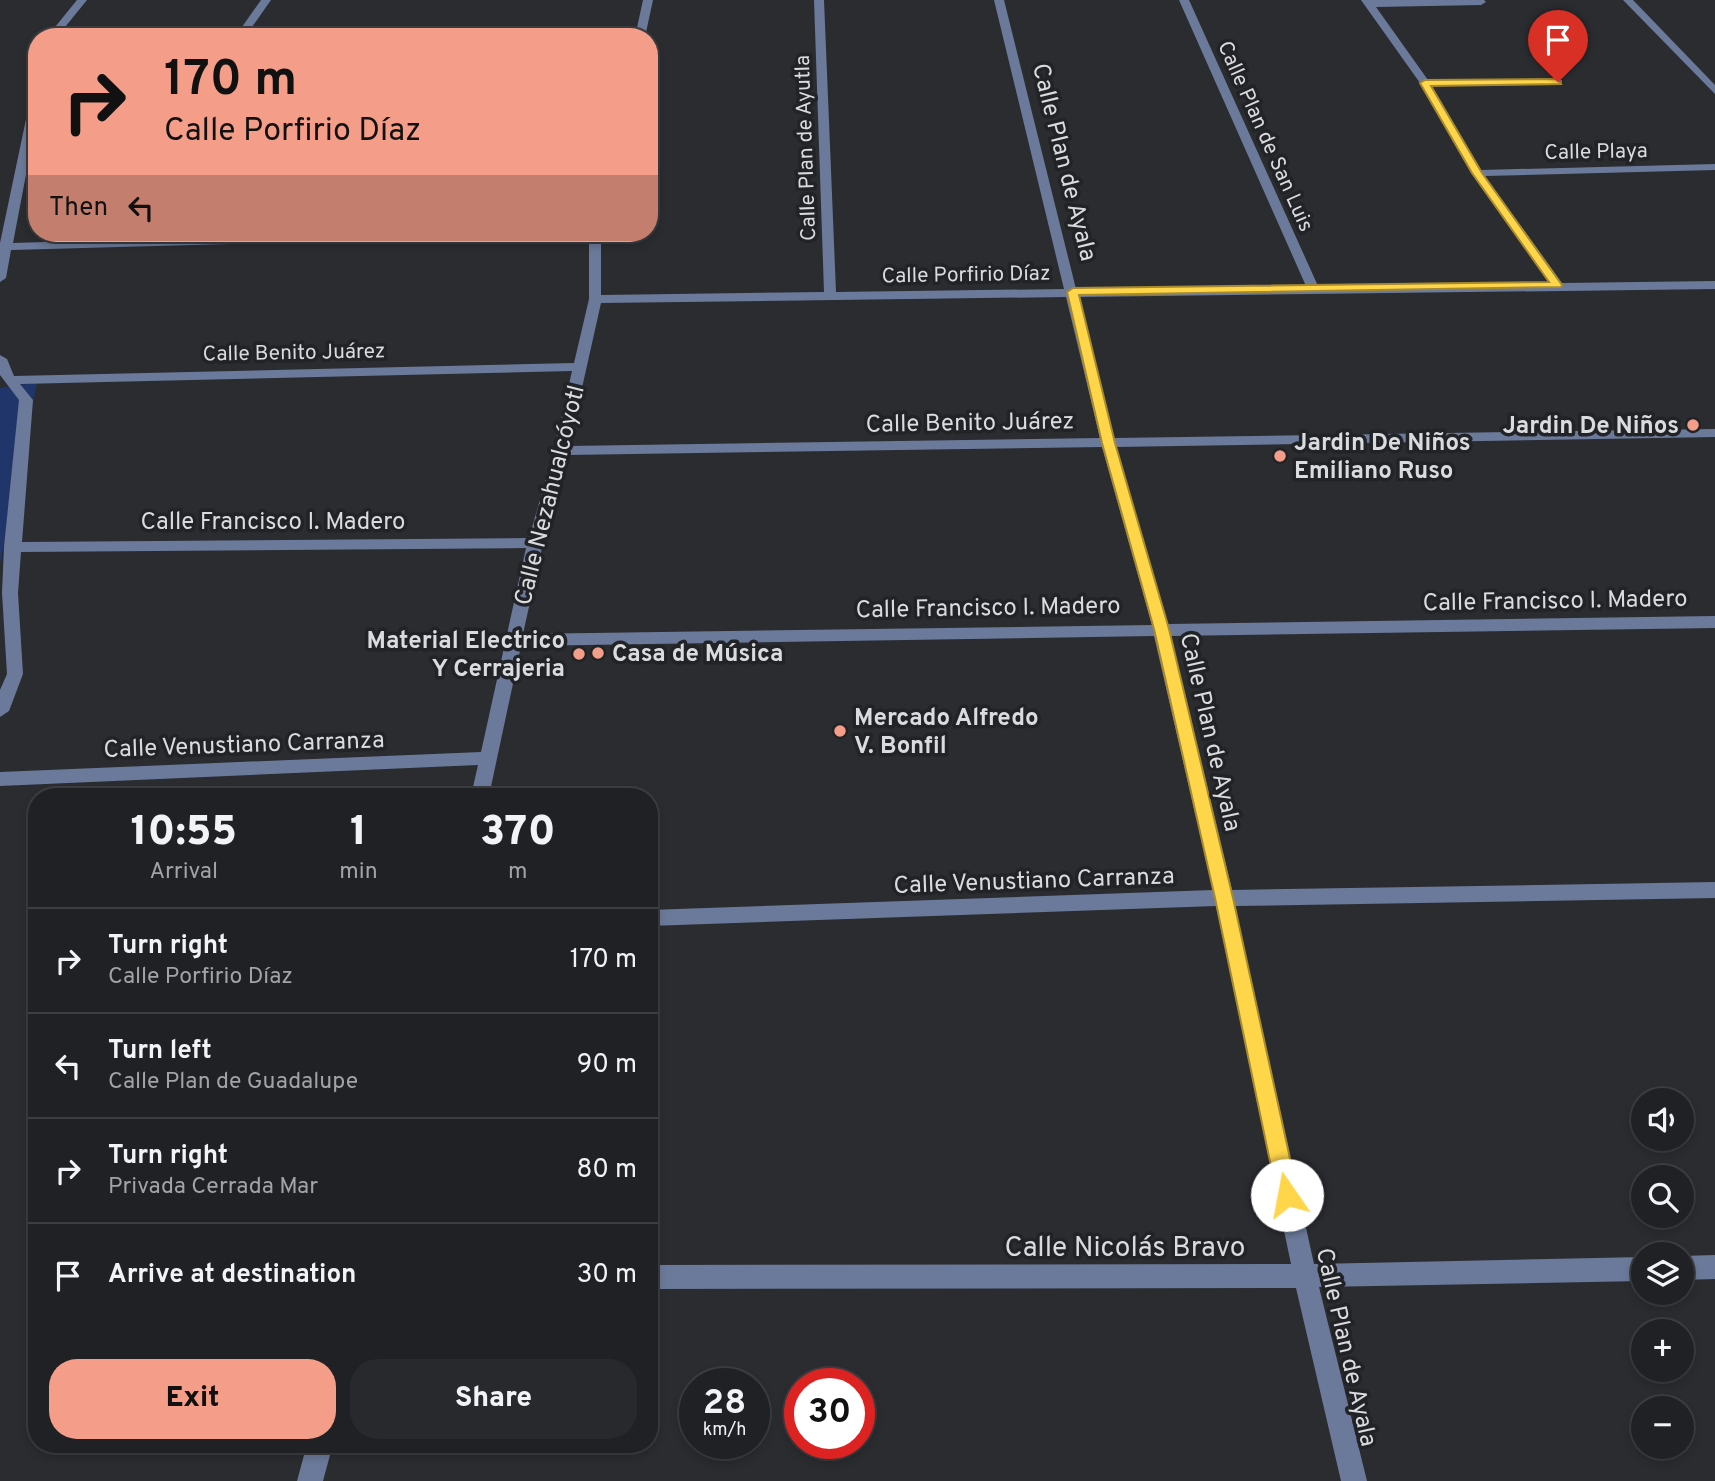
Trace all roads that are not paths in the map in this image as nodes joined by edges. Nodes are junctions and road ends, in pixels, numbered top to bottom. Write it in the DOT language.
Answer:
graph roads {
  1 [pos="82,0"];
  2 [pos="266,0"];
  3 [pos="648,0"];
  4 [pos="819,0"];
  5 [pos="999,0"];
  6 [pos="1184,0"];
  7 [pos="1628,0"];
  8 [pos="1367,2"];
  9 [pos="1481,2"];
  10 [pos="59,28"];
  11 [pos="246,28"];
  12 [pos="642,28"];
  13 [pos="1558,82"];
  14 [pos="1425,83"];
  15 [pos="1715,91"];
  16 [pos="28,130"];
  17 [pos="1715,167"];
  18 [pos="1477,173"];
  19 [pos="151,242"];
  20 [pos="594,242"];
  21 [pos="96,244"];
  22 [pos="3,247"];
  23 [pos="0,278"];
  24 [pos="1557,285"];
  25 [pos="1715,285"];
  26 [pos="1313,288"];
  27 [pos="1073,292"];
  28 [pos="830,295"];
  29 [pos="595,299"];
  30 [pos="0,359"];
  31 [pos="579,367"];
  32 [pos="9,380"];
  33 [pos="1715,433"];
  34 [pos="1108,443"];
  35 [pos="561,451"];
  36 [pos="535,543"];
  37 [pos="12,547"];
  38 [pos="1715,622"];
  39 [pos="1161,629"];
  40 [pos="514,640"];
  41 [pos="0,711"];
  42 [pos="489,758"];
  43 [pos="0,779"];
  44 [pos="482,788"];
  45 [pos="1715,890"];
  46 [pos="1224,898"];
  47 [pos="658,918"];
  48 [pos="1715,1267"];
  49 [pos="1694,1268"];
  50 [pos="1631,1269"];
  51 [pos="1305,1276"];
  52 [pos="658,1277"];
  53 [pos="318,1453"];
  54 [pos="310,1481"];
  55 [pos="1354,1481"];
  1 -- 10 [label="street"];
  2 -- 11 [label="street"];
  3 -- 12 [label="street"];
  4 -- 28 [label="street, Calle Plan de Ayutla"];
  5 -- 27 [label="street, Calle Plan de Ayala"];
  6 -- 26 [label="street, Calle Plan de San Luis"];
  7 -- 15 [label="street"];
  8 -- 9 [label="street"];
  8 -- 14 [label="street"];
  13 -- 14 [label="street"];
  14 -- 18 [label="street"];
  16 -- 22 [label="street"];
  17 -- 18 [label="street, Calle Playa"];
  18 -- 24 [label="street"];
  19 -- 21 [label="street"];
  20 -- 29 [label="street, Calle Nezahualcóyotl"];
  21 -- 22 [label="street"];
  22 -- 23 [label="street"];
  24 -- 25 [label="street, Calle Porfirio Díaz"];
  24 -- 26 [label="street, Calle Porfirio Díaz"];
  26 -- 27 [label="street, Calle Porfirio Díaz"];
  27 -- 28 [label="street, Calle Porfirio Díaz"];
  27 -- 34 [label="street, Calle Plan de Ayala"];
  28 -- 29 [label="street, Calle Porfirio Díaz"];
  29 -- 31 [label="street, Calle Nezahualcóyotl"];
  30 -- 32 [label="street"];
  31 -- 32 [label="street, Calle Benito Juárez"];
  31 -- 35 [label="street, Calle Nezahualcóyotl"];
  32 -- 37 [label="street"];
  33 -- 34 [label="street, Calle Benito Juárez"];
  34 -- 35 [label="street, Calle Benito Juárez"];
  34 -- 39 [label="street, Calle Plan de Ayala"];
  35 -- 36 [label="street, Calle Nezahualcóyotl"];
  36 -- 37 [label="street, Calle Francisco I. Madero"];
  36 -- 40 [label="street, Calle Nezahualcóyotl"];
  37 -- 41 [label="street"];
  38 -- 39 [label="street, Calle Francisco I. Madero"];
  39 -- 40 [label="street, Calle Francisco I. Madero"];
  39 -- 46 [label="street, Calle Plan de Ayala"];
  40 -- 42 [label="street, Calle Nezahualcóyotl"];
  42 -- 43 [label="street, Calle Venustiano Carranza"];
  42 -- 44 [label="street, Calle Nezahualcóyotl"];
  45 -- 46 [label="street, Calle Venustiano Carranza"];
  46 -- 47 [label="street, Calle Venustiano Carranza"];
  46 -- 51 [label="street, Calle Plan de Ayala"];
  48 -- 49 [label="street"];
  50 -- 51 [label="street, Calle Nicolás Bravo"];
  51 -- 52 [label="street, Calle Nicolás Bravo"];
  51 -- 55 [label="street, Calle Plan de Ayala"];
  53 -- 54 [label="street"];
}
